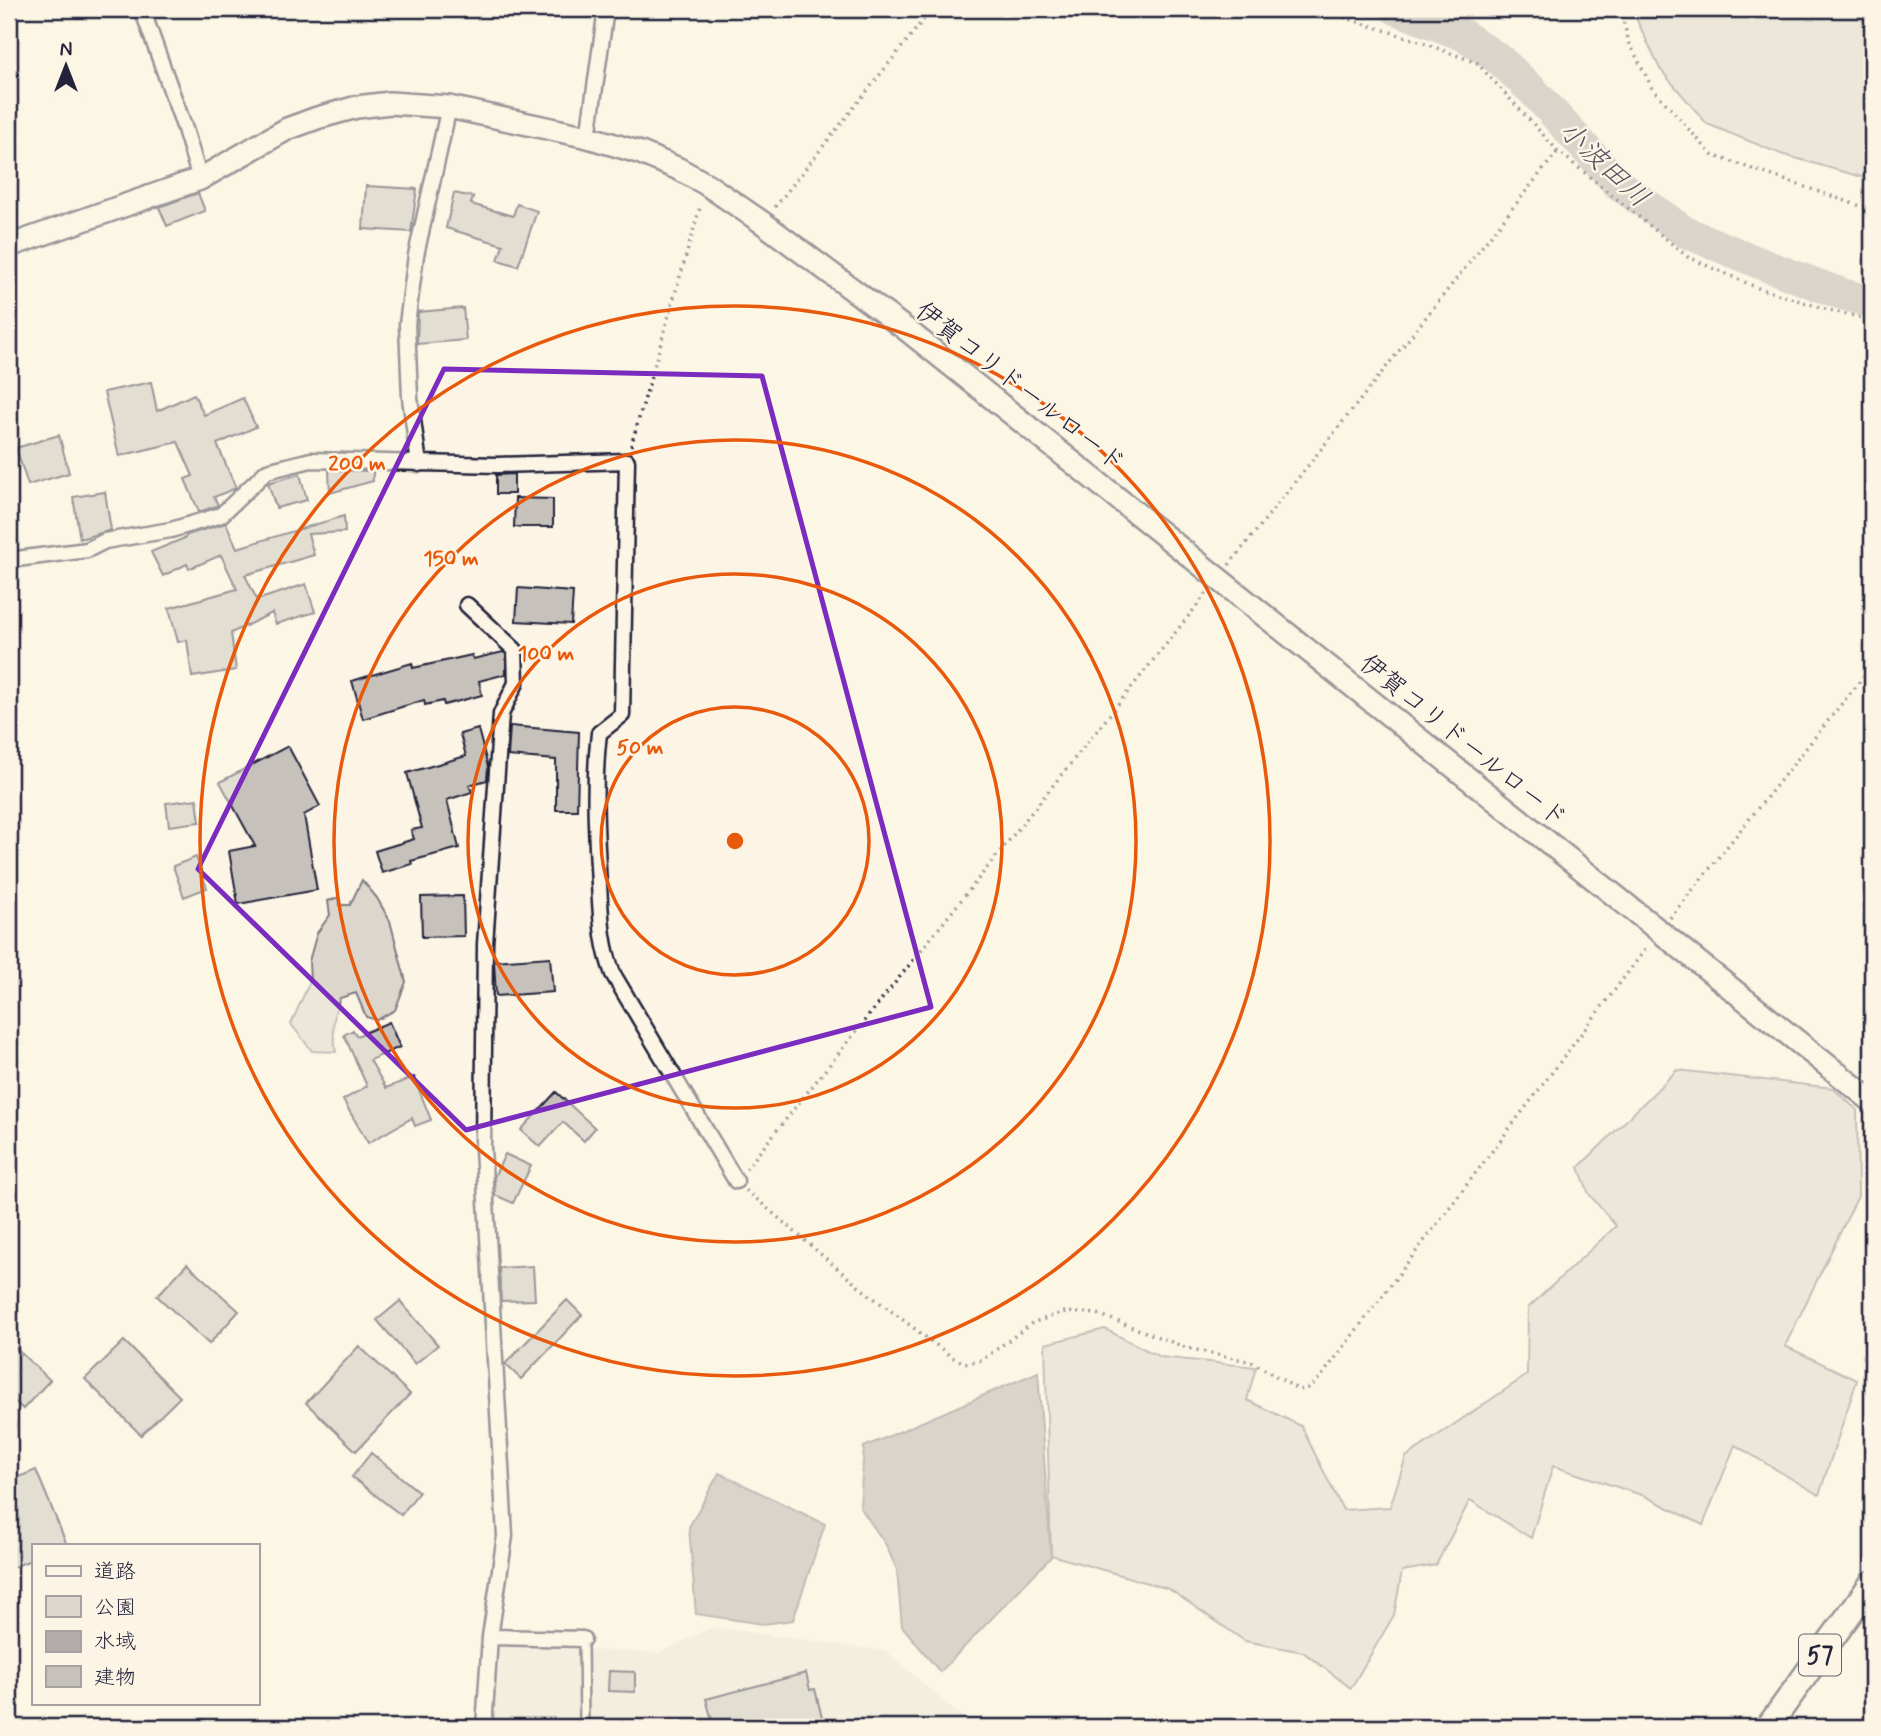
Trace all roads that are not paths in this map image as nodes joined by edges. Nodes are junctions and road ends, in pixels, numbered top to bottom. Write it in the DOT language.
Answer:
graph roads {
  1 [pos="142,9"];
  2 [pos="606,9"];
  3 [pos="449,107"];
  4 [pos="588,137"];
  5 [pos="200,179"];
  6 [pos="9,246"];
  7 [pos="419,464"];
  8 [pos="9,560"];
  9 [pos="467,605"];
  10 [pos="1872,1101"];
  11 [pos="736,1181"];
  12 [pos="1872,1583"];
  13 [pos="490,1637"];
  14 [pos="583,1639"];
  15 [pos="484,1727"];
  16 [pos="584,1727"];
  17 [pos="1768,1727"];
  1 -- 5 [label="street"];
  2 -- 4 [label="street"];
  3 -- 4 [label="street, 伊賀コリドールロード"];
  3 -- 5 [label="street, 伊賀コリドールロード"];
  3 -- 7 [label="street"];
  4 -- 10 [label="street, 伊賀コリドールロード"];
  5 -- 6 [label="street, 伊賀コリドールロード"];
  7 -- 8 [label="street"];
  7 -- 11 [label="street"];
  9 -- 13 [label="street"];
  12 -- 17 [label="main road, 57"];
  13 -- 14 [label="street"];
  13 -- 15 [label="street"];
  14 -- 16 [label="lane"];
}
